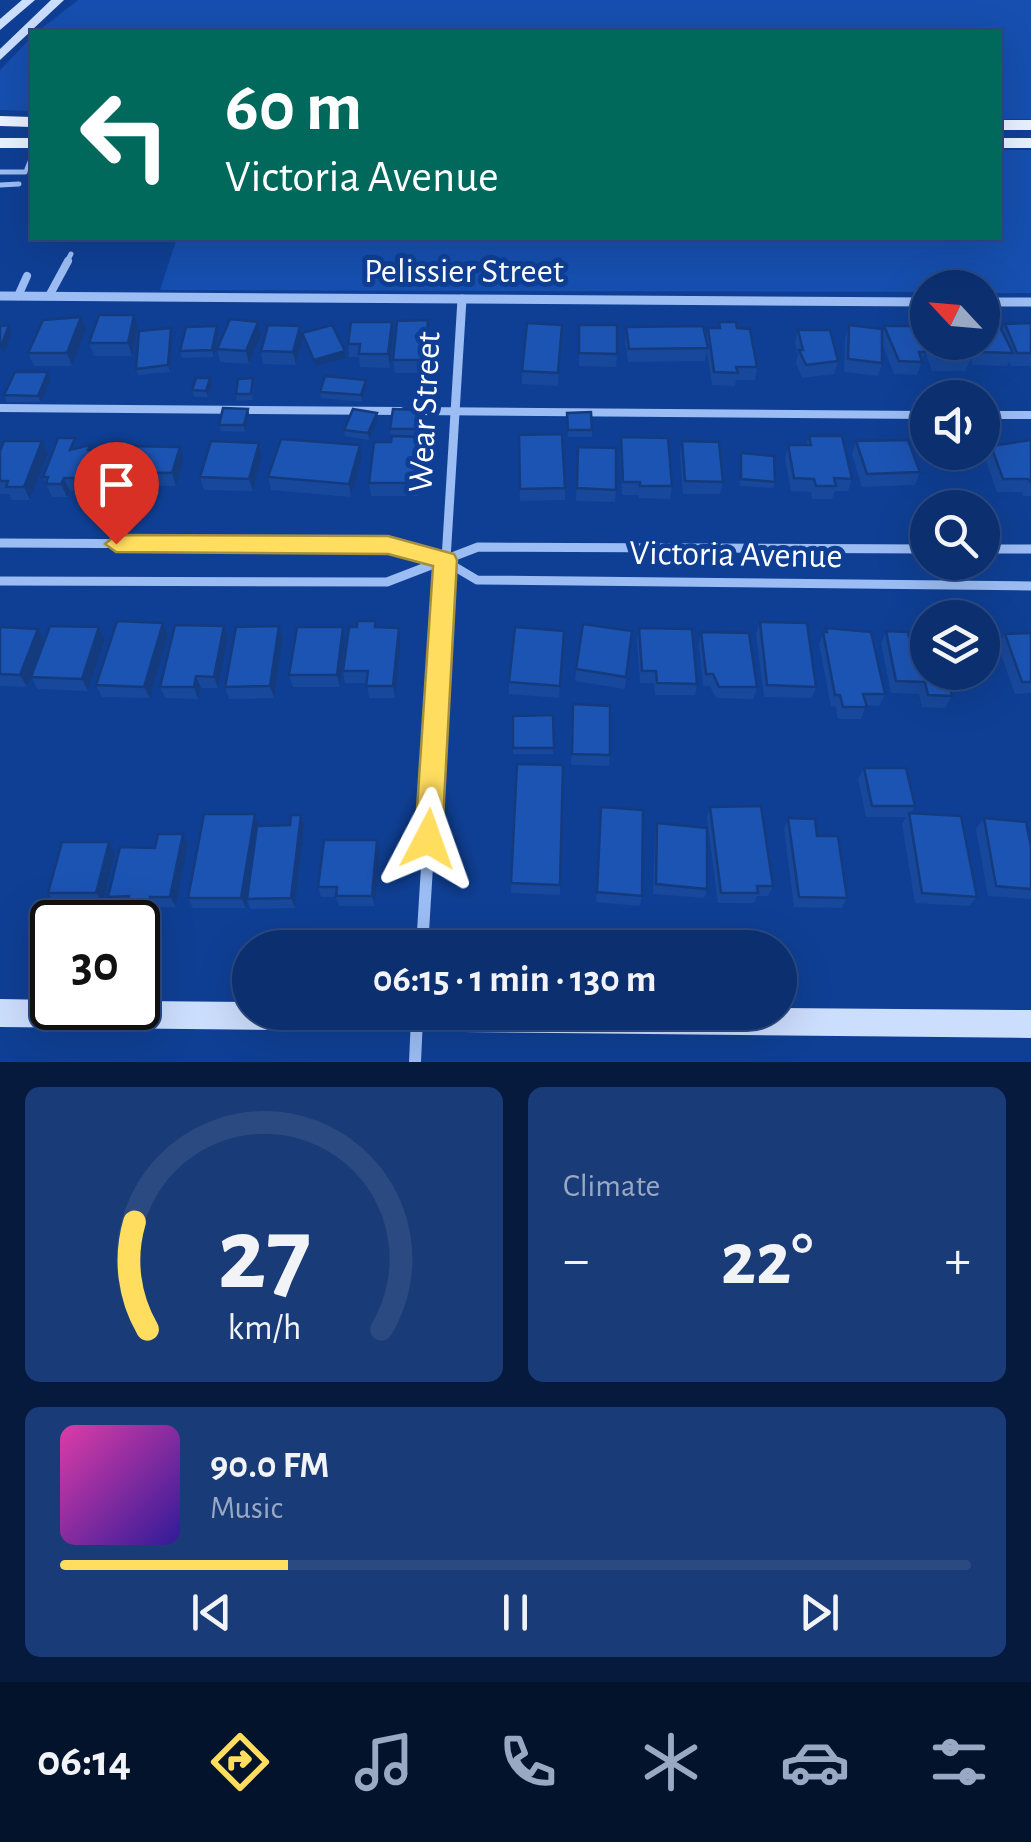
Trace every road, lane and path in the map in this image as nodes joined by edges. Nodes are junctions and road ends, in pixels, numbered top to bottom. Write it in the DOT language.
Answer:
graph roads {
  1 [pos="29,0"];
  2 [pos="58,0"];
  3 [pos="0,26"];
  4 [pos="0,56"];
  5 [pos="0,122"];
  6 [pos="30,122"];
  7 [pos="1002,125"];
  8 [pos="1031,125"];
  9 [pos="0,143"];
  10 [pos="30,143"];
  11 [pos="1002,143"];
  12 [pos="1031,143"];
  13 [pos="30,161"];
  14 [pos="0,172"];
  15 [pos="19,184"];
  16 [pos="0,185"];
  17 [pos="71,254"];
  18 [pos="27,276"];
  19 [pos="0,296"];
  20 [pos="18,296"];
  21 [pos="48,296"];
  22 [pos="462,298"];
  23 [pos="910,302"];
  24 [pos="1000,302"];
  25 [pos="1031,302"];
  26 [pos="0,408"];
  27 [pos="455,411"];
  28 [pos="910,415"];
  29 [pos="1000,415"];
  30 [pos="1031,416"];
  31 [pos="0,543"];
  32 [pos="910,549"];
  33 [pos="1000,549"];
  34 [pos="1031,549"];
  35 [pos="446,560"];
  36 [pos="0,581"];
  37 [pos="1031,586"];
  38 [pos="423,930"];
  39 [pos="0,1012"];
  40 [pos="232,1014"];
  41 [pos="797,1021"];
  42 [pos="1031,1024"];
  43 [pos="417,1030"];
  44 [pos="415,1062"];
  1 -- 3 [label="street"];
  2 -- 4 [label="street"];
  5 -- 6 [label="main road"];
  7 -- 8 [label="main road"];
  9 -- 10 [label="main road"];
  11 -- 12 [label="main road"];
  13 -- 14 [label="lane"];
  15 -- 16 [label="lane"];
  17 -- 21 [label="lane"];
  18 -- 20 [label="lane"];
  19 -- 20 [label="street, Pelissier Street"];
  20 -- 21 [label="street, Pelissier Street"];
  21 -- 22 [label="street, Pelissier Street"];
  22 -- 23 [label="street, Pelissier Street"];
  22 -- 27 [label="street, Wear Street"];
  24 -- 25 [label="street"];
  26 -- 27 [label="lane"];
  27 -- 28 [label="lane"];
  27 -- 35 [label="street, Wear Street"];
  29 -- 30 [label="lane"];
  31 -- 35 [label="street, Victoria Avenue"];
  32 -- 35 [label="street, Victoria Avenue"];
  33 -- 34 [label="street"];
  35 -- 36 [label="street, Victoria Avenue"];
  35 -- 37 [label="street, Victoria Avenue"];
  35 -- 38 [label="street, Wear Street"];
  39 -- 40 [label="street"];
  41 -- 42 [label="street"];
  43 -- 44 [label="street"];
}
